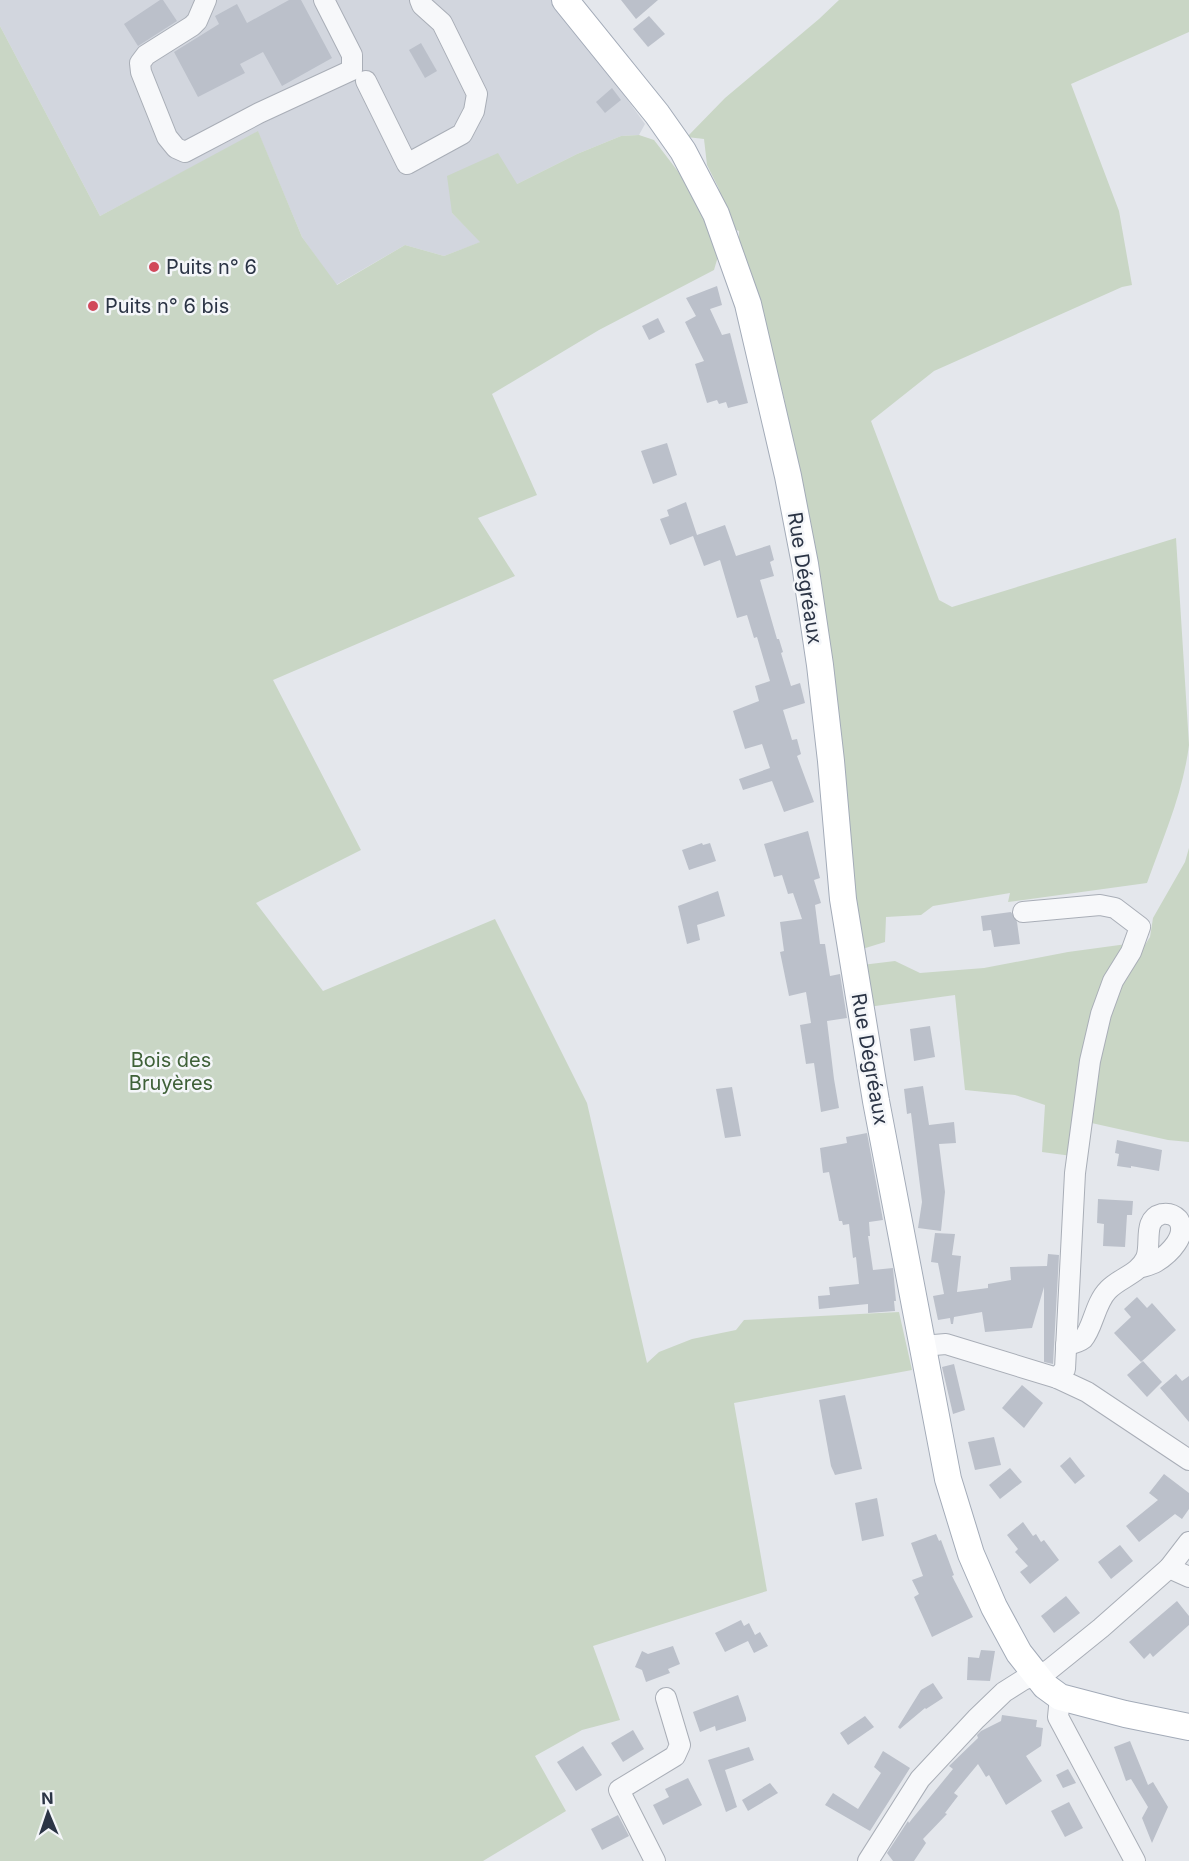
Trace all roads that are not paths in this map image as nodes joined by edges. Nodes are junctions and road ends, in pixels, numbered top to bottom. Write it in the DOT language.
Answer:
graph roads {
  1 [pos="206,0"];
  2 [pos="324,0"];
  3 [pos="420,0"];
  4 [pos="565,0"];
  5 [pos="366,81"];
  6 [pos="1023,912"];
  7 [pos="1139,1268"];
  8 [pos="1065,1345"];
  9 [pos="922,1346"];
  10 [pos="1057,1378"];
  11 [pos="1189,1460"];
  12 [pos="1189,1542"];
  13 [pos="1169,1568"];
  14 [pos="1189,1577"];
  15 [pos="1035,1676"];
  16 [pos="1060,1697"];
  17 [pos="666,1698"];
  18 [pos="1189,1727"];
  19 [pos="656,1861"];
  20 [pos="868,1861"];
  21 [pos="1135,1861"];
  1 -- 2 [label="street"];
  3 -- 5 [label="street"];
  4 -- 9 [label="main road, Rue Dégréaux"];
  6 -- 8 [label="street"];
  7 -- 8 [label="street"];
  8 -- 10 [label="street"];
  9 -- 10 [label="street"];
  9 -- 15 [label="main road, Rue Dégréaux"];
  10 -- 11 [label="street"];
  12 -- 13 [label="street"];
  13 -- 14 [label="street"];
  13 -- 15 [label="street"];
  15 -- 16 [label="main road, Rue Dégréaux"];
  15 -- 20 [label="street"];
  16 -- 18 [label="main road, Rue Dégréaux"];
  16 -- 21 [label="street"];
  17 -- 19 [label="street"];
}
